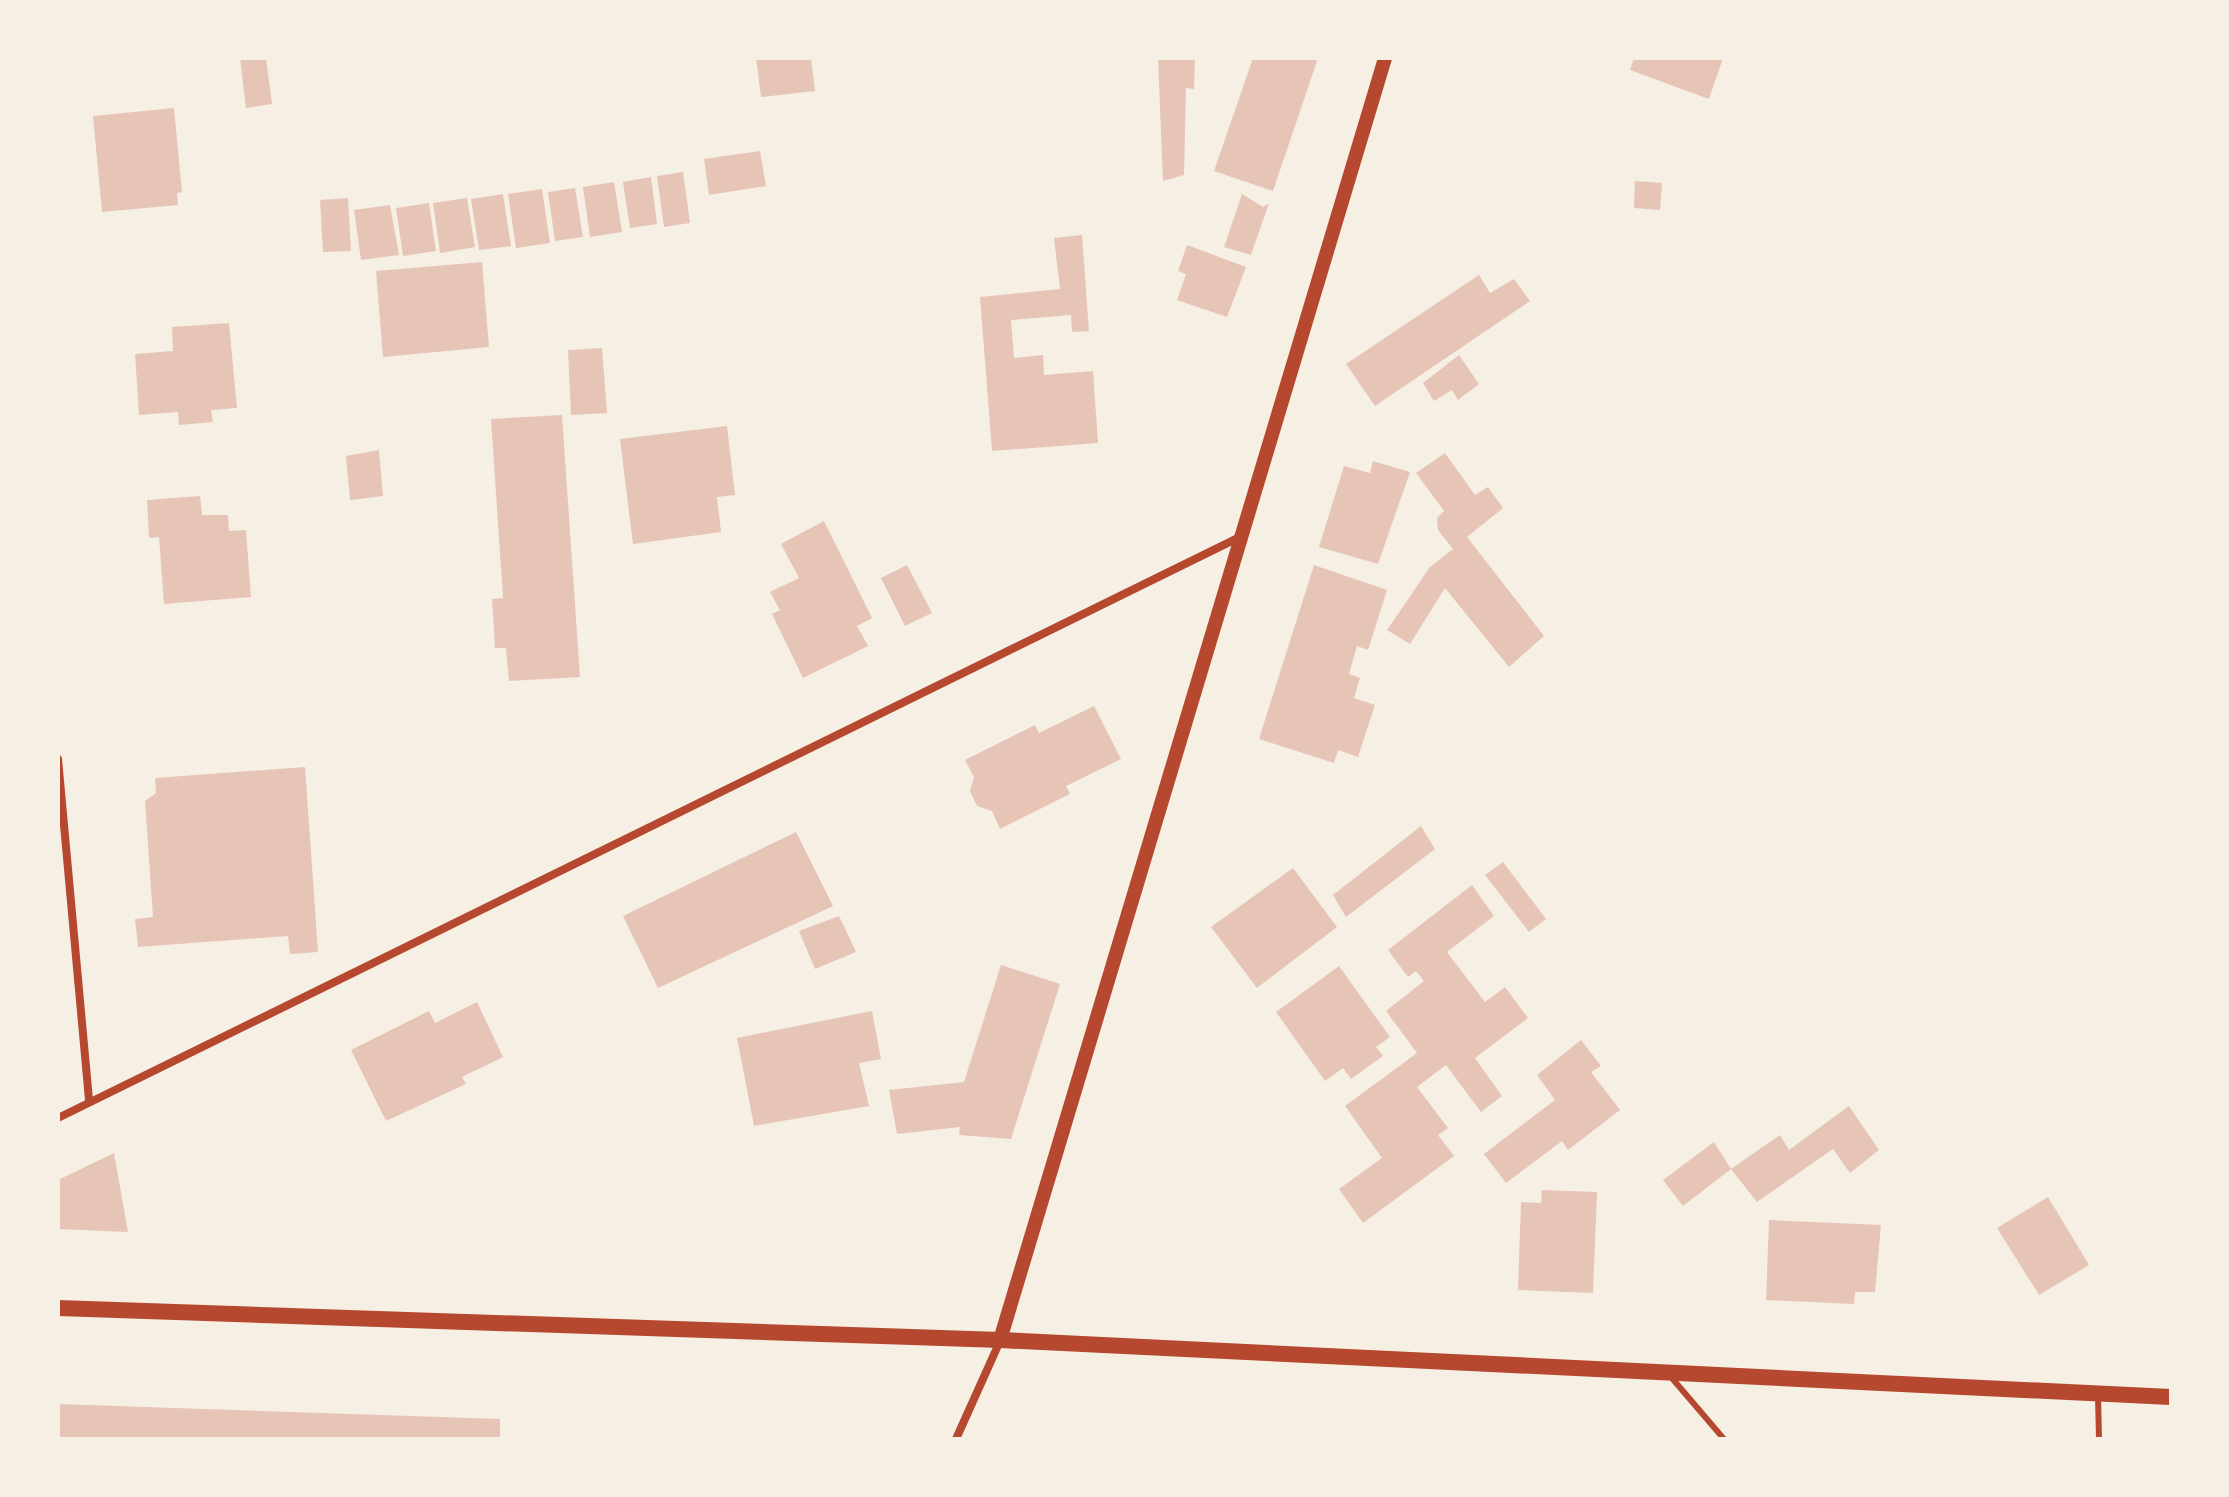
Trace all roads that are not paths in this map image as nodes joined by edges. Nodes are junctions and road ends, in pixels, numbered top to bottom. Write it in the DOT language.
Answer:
graph roads {
  1 [pos="1385,58"];
  2 [pos="1244,536"];
  3 [pos="58,759"];
  4 [pos="89,1102"];
  5 [pos="58,1118"];
  6 [pos="58,1308"];
  7 [pos="1000,1340"];
  8 [pos="1668,1374"];
  9 [pos="2098,1393"];
  10 [pos="2171,1397"];
  11 [pos="956,1439"];
  12 [pos="1724,1439"];
  13 [pos="2099,1439"];
  1 -- 2 [label="street"];
  2 -- 4 [label="street"];
  2 -- 7 [label="street"];
  3 -- 4 [label="street"];
  4 -- 5 [label="street"];
  6 -- 7 [label="main road"];
  7 -- 8 [label="main road"];
  7 -- 11 [label="street"];
  8 -- 9 [label="main road"];
  8 -- 12 [label="lane"];
  9 -- 10 [label="main road"];
  9 -- 13 [label="lane"];
}
